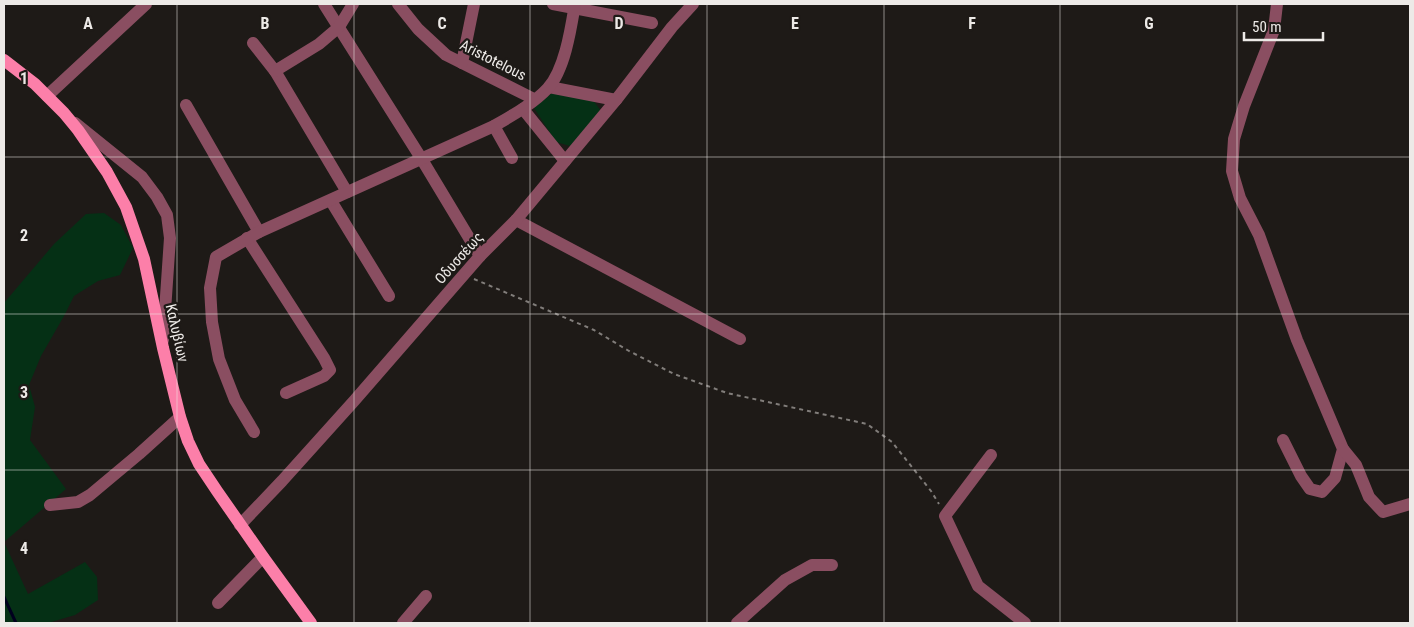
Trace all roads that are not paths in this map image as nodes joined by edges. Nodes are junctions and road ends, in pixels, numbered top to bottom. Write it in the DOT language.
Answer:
graph roads {
  1 [pos="146,4"];
  2 [pos="324,4"];
  3 [pos="353,4"];
  4 [pos="398,4"];
  5 [pos="474,4"];
  6 [pos="553,4"];
  7 [pos="692,4"];
  8 [pos="1277,4"];
  9 [pos="575,6"];
  10 [pos="652,23"];
  11 [pos="339,27"];
  12 [pos="252,43"];
  13 [pos="4,60"];
  14 [pos="462,63"];
  15 [pos="275,71"];
  16 [pos="548,87"];
  17 [pos="47,96"];
  18 [pos="534,99"];
  19 [pos="616,100"];
  20 [pos="186,105"];
  21 [pos="523,109"];
  22 [pos="64,114"];
  23 [pos="494,126"];
  24 [pos="421,158"];
  25 [pos="512,158"];
  26 [pos="565,161"];
  27 [pos="347,192"];
  28 [pos="331,201"];
  29 [pos="516,220"];
  30 [pos="253,235"];
  31 [pos="480,256"];
  32 [pos="390,296"];
  33 [pos="740,339"];
  34 [pos="163,348"];
  35 [pos="286,393"];
  36 [pos="180,417"];
  37 [pos="254,432"];
  38 [pos="1283,440"];
  39 [pos="1343,449"];
  40 [pos="991,455"];
  41 [pos="1410,504"];
  42 [pos="50,505"];
  43 [pos="240,525"];
  44 [pos="263,557"];
  45 [pos="832,565"];
  46 [pos="426,596"];
  47 [pos="218,603"];
  48 [pos="312,623"];
  49 [pos="403,623"];
  50 [pos="737,623"];
  51 [pos="1025,623"];
  1 -- 17 [label="street"];
  2 -- 11 [label="street"];
  3 -- 11 [label="street"];
  4 -- 14 [label="street, Aristotelous"];
  5 -- 14 [label="street"];
  6 -- 9 [label="street"];
  7 -- 19 [label="street, Οδυσσέως"];
  8 -- 39 [label="street"];
  9 -- 10 [label="street"];
  9 -- 16 [label="street"];
  11 -- 15 [label="street"];
  11 -- 24 [label="street"];
  12 -- 15 [label="street"];
  13 -- 17 [label="main road, Καλυβίων"];
  14 -- 18 [label="street, Aristotelous"];
  15 -- 27 [label="street"];
  16 -- 18 [label="street"];
  16 -- 19 [label="street"];
  17 -- 22 [label="main road, Καλυβίων"];
  18 -- 21 [label="street"];
  19 -- 26 [label="street, Οδυσσέως"];
  20 -- 30 [label="street"];
  21 -- 23 [label="street"];
  21 -- 26 [label="street"];
  22 -- 34 [label="main road, Καλυβίων"];
  22 -- 34 [label="street"];
  23 -- 24 [label="street"];
  23 -- 25 [label="street"];
  24 -- 27 [label="street"];
  24 -- 31 [label="street"];
  26 -- 29 [label="street, Οδυσσέως"];
  27 -- 28 [label="street"];
  28 -- 30 [label="street"];
  28 -- 32 [label="street"];
  29 -- 31 [label="street, Οδυσσέως"];
  29 -- 33 [label="street"];
  30 -- 35 [label="street"];
  30 -- 37 [label="street"];
  31 -- 43 [label="street, Οδυσσέως"];
  34 -- 36 [label="main road, Καλυβίων"];
  36 -- 42 [label="street"];
  36 -- 43 [label="main road, Καλυβίων"];
  38 -- 39 [label="street"];
  39 -- 41 [label="street"];
  40 -- 51 [label="street"];
  43 -- 44 [label="main road, Καλυβίων"];
  44 -- 47 [label="street"];
  44 -- 48 [label="main road, Καλυβίων"];
  45 -- 50 [label="street"];
  46 -- 49 [label="street"];
}
